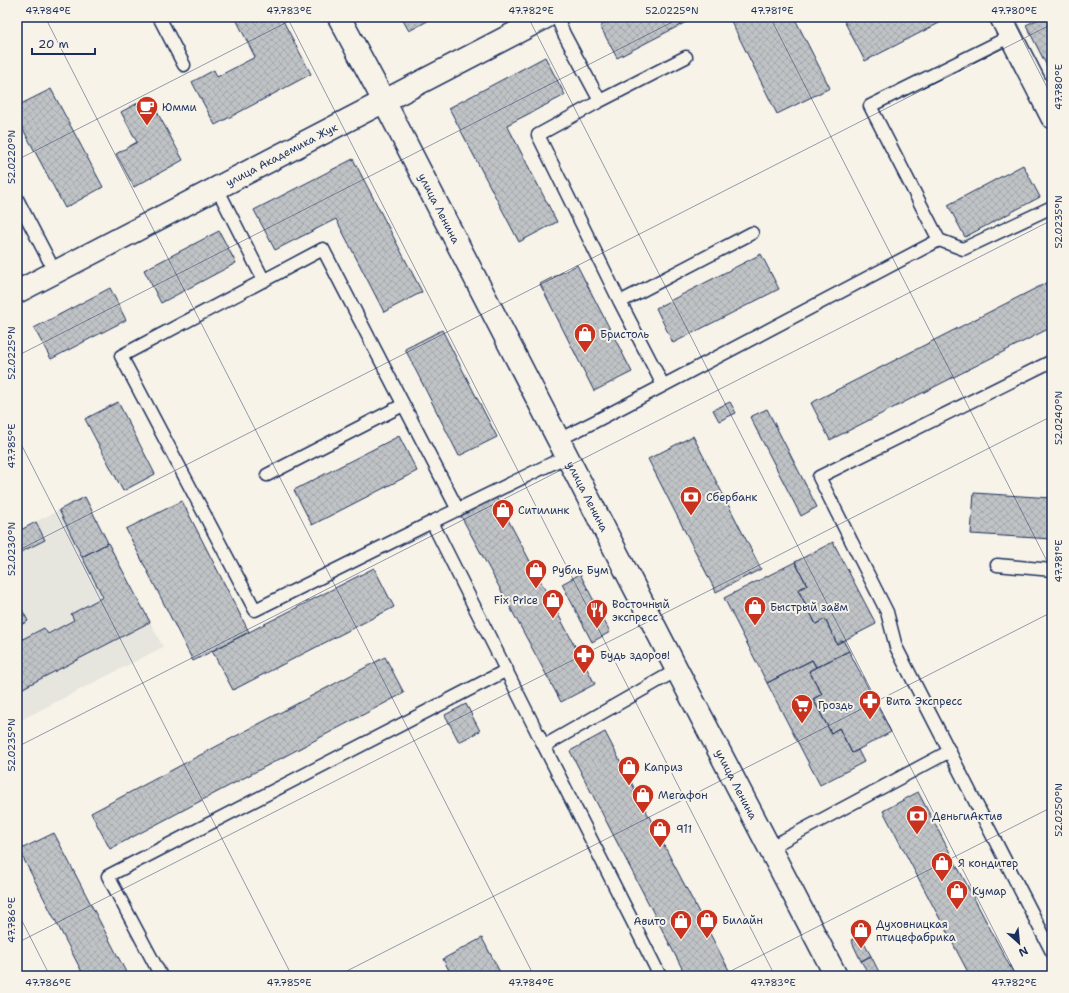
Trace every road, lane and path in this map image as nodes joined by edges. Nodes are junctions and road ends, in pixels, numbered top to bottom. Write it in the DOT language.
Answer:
graph roads {
  1 [pos="159,17"];
  2 [pos="339,17"];
  3 [pos="546,17"];
  4 [pos="557,17"];
  5 [pos="1006,26"];
  6 [pos="686,57"];
  7 [pos="184,65"];
  8 [pos="384,101"];
  9 [pos="600,102"];
  10 [pos="1052,117"];
  11 [pos="217,188"];
  12 [pos="17,199"];
  13 [pos="1052,207"];
  14 [pos="752,233"];
  15 [pos="939,240"];
  16 [pos="55,272"];
  17 [pos="264,281"];
  18 [pos="17,292"];
  19 [pos="620,302"];
  20 [pos="1052,361"];
  21 [pos="664,385"];
  22 [pos="403,405"];
  23 [pos="562,448"];
  24 [pos="267,475"];
  25 [pos="458,510"];
  26 [pos="432,522"];
  27 [pos="997,565"];
  28 [pos="1052,570"];
  29 [pos="507,670"];
  30 [pos="677,670"];
  31 [pos="544,746"];
  32 [pos="950,752"];
  33 [pos="769,848"];
  34 [pos="1052,952"];
  35 [pos="160,976"];
  36 [pos="660,976"];
  37 [pos="836,976"];
  1 -- 7 [label="lane"];
  2 -- 8 [label="main road, улица Ленина"];
  3 -- 8 [label="main road, улица Академика Жук"];
  4 -- 9 [label="lane"];
  5 -- 10 [label="main road"];
  5 -- 15 [label="lane"];
  6 -- 9 [label="lane"];
  8 -- 11 [label="main road, улица Академика Жук"];
  8 -- 23 [label="main road, улица Ленина"];
  9 -- 19 [label="lane"];
  11 -- 16 [label="main road, улица Академика Жук"];
  11 -- 17 [label="lane"];
  12 -- 16 [label="lane"];
  13 -- 15 [label="lane"];
  14 -- 19 [label="lane"];
  15 -- 21 [label="lane"];
  16 -- 18 [label="main road, улица Академика Жук"];
  17 -- 22 [label="lane"];
  17 -- 26 [label="lane"];
  19 -- 21 [label="lane"];
  20 -- 32 [label="lane"];
  21 -- 23 [label="lane"];
  22 -- 24 [label="lane"];
  22 -- 25 [label="lane"];
  23 -- 25 [label="lane"];
  23 -- 30 [label="main road, улица Ленина"];
  25 -- 26 [label="lane"];
  26 -- 29 [label="lane"];
  27 -- 28 [label="lane"];
  29 -- 31 [label="lane"];
  29 -- 35 [label="lane"];
  30 -- 31 [label="lane"];
  30 -- 33 [label="main road, улица Ленина"];
  31 -- 36 [label="lane"];
  32 -- 33 [label="lane"];
  32 -- 34 [label="lane"];
  33 -- 37 [label="main road, улица Ленина"];
}
